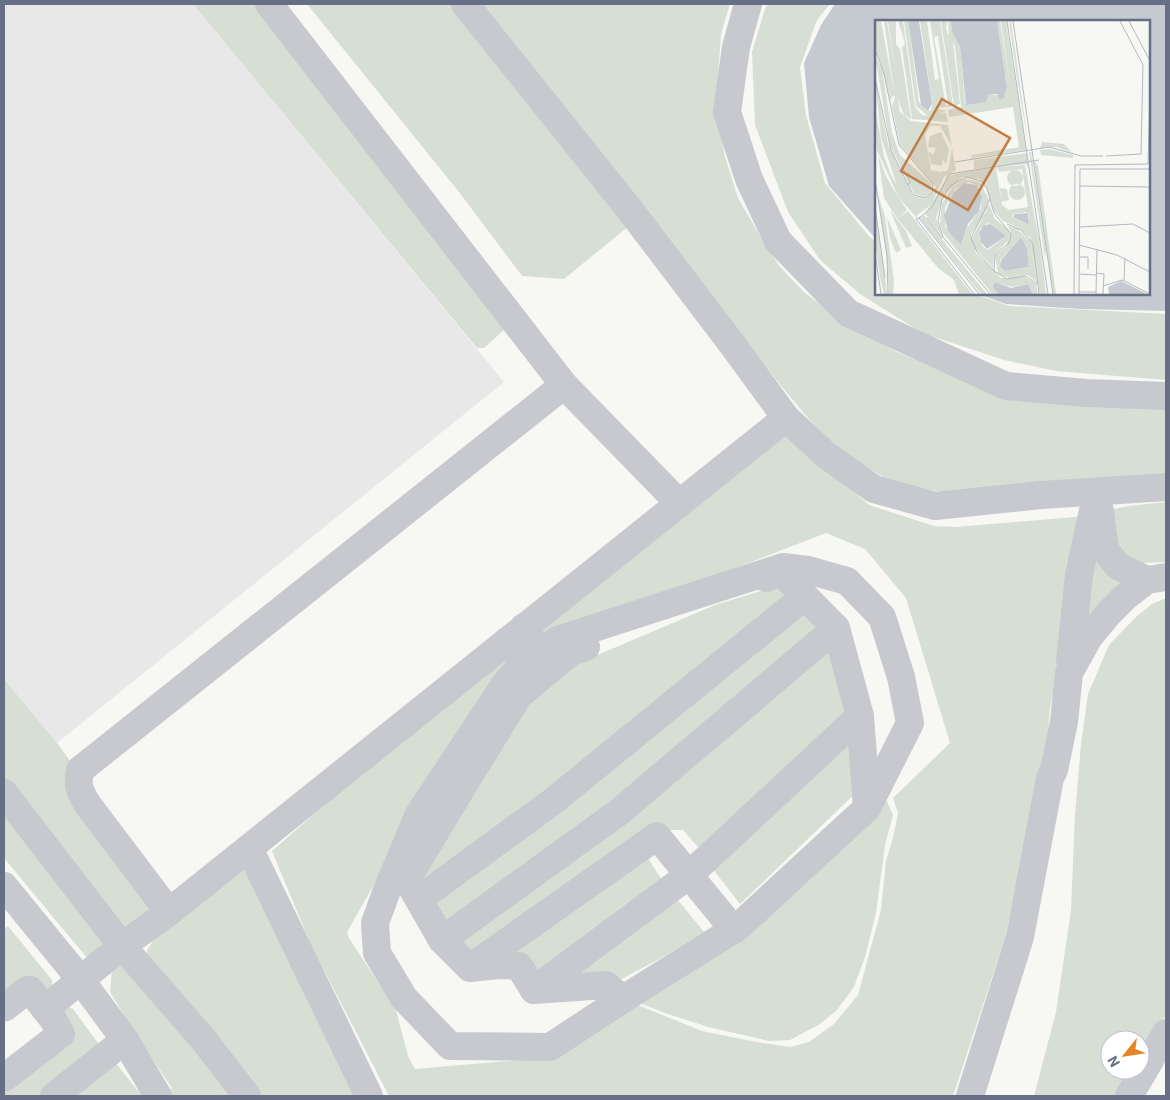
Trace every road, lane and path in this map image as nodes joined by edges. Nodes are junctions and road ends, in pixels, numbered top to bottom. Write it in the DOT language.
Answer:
graph roads {
  1 [pos="269,4"];
  2 [pos="465,4"];
  3 [pos="748,4"];
  4 [pos="564,385"];
  5 [pos="1166,396"];
  6 [pos="786,418"];
  7 [pos="1166,487"];
  8 [pos="1097,492"];
  9 [pos="679,503"];
  10 [pos="1157,578"];
  11 [pos="804,596"];
  12 [pos="836,628"];
  13 [pos="515,634"];
  14 [pos="1069,673"];
  15 [pos="860,716"];
  16 [pos="4,793"];
  17 [pos="867,808"];
  18 [pos="249,848"];
  19 [pos="690,875"];
  20 [pos="4,886"];
  21 [pos="420,899"];
  22 [pos="169,912"];
  23 [pos="13,914"];
  24 [pos="734,930"];
  25 [pos="442,940"];
  26 [pos="122,946"];
  27 [pos="470,968"];
  28 [pos="80,979"];
  29 [pos="534,990"];
  30 [pos="623,999"];
  31 [pos="4,1008"];
  32 [pos="45,1009"];
  33 [pos="4,1025"];
  34 [pos="1166,1033"];
  35 [pos="125,1040"];
  36 [pos="4,1057"];
  37 [pos="4,1078"];
  38 [pos="54,1096"];
  39 [pos="158,1096"];
  40 [pos="247,1096"];
  41 [pos="369,1096"];
  42 [pos="970,1096"];
  43 [pos="1129,1096"];
  1 -- 4 [label="street"];
  2 -- 6 [label="street"];
  3 -- 5 [label="street"];
  4 -- 9 [label="street"];
  4 -- 22 [label="street"];
  6 -- 8 [label="street"];
  6 -- 9 [label="street"];
  7 -- 8 [label="street"];
  8 -- 10 [label="street"];
  8 -- 14 [label="street"];
  9 -- 13 [label="street"];
  10 -- 14 [label="street"];
  11 -- 12 [label="street"];
  11 -- 21 [label="street"];
  11 -- 21 [label="street"];
  12 -- 15 [label="street"];
  12 -- 25 [label="street"];
  13 -- 17 [label="street"];
  13 -- 18 [label="street"];
  13 -- 30 [label="street"];
  14 -- 42 [label="street"];
  15 -- 17 [label="street"];
  15 -- 19 [label="street"];
  16 -- 26 [label="street"];
  17 -- 24 [label="street"];
  18 -- 22 [label="street"];
  18 -- 41 [label="street"];
  19 -- 24 [label="street"];
  19 -- 27 [label="street"];
  19 -- 29 [label="street"];
  20 -- 23 [label="street"];
  21 -- 25 [label="street"];
  22 -- 26 [label="street"];
  23 -- 28 [label="street"];
  24 -- 30 [label="street"];
  25 -- 27 [label="street"];
  26 -- 28 [label="street"];
  26 -- 40 [label="street"];
  27 -- 29 [label="street"];
  28 -- 32 [label="street"];
  28 -- 35 [label="street"];
  29 -- 30 [label="street"];
  31 -- 32 [label="street"];
  32 -- 33 [label="street"];
  32 -- 36 [label="street"];
  32 -- 37 [label="street"];
  34 -- 43 [label="street"];
  35 -- 38 [label="street"];
  35 -- 39 [label="street"];
}
